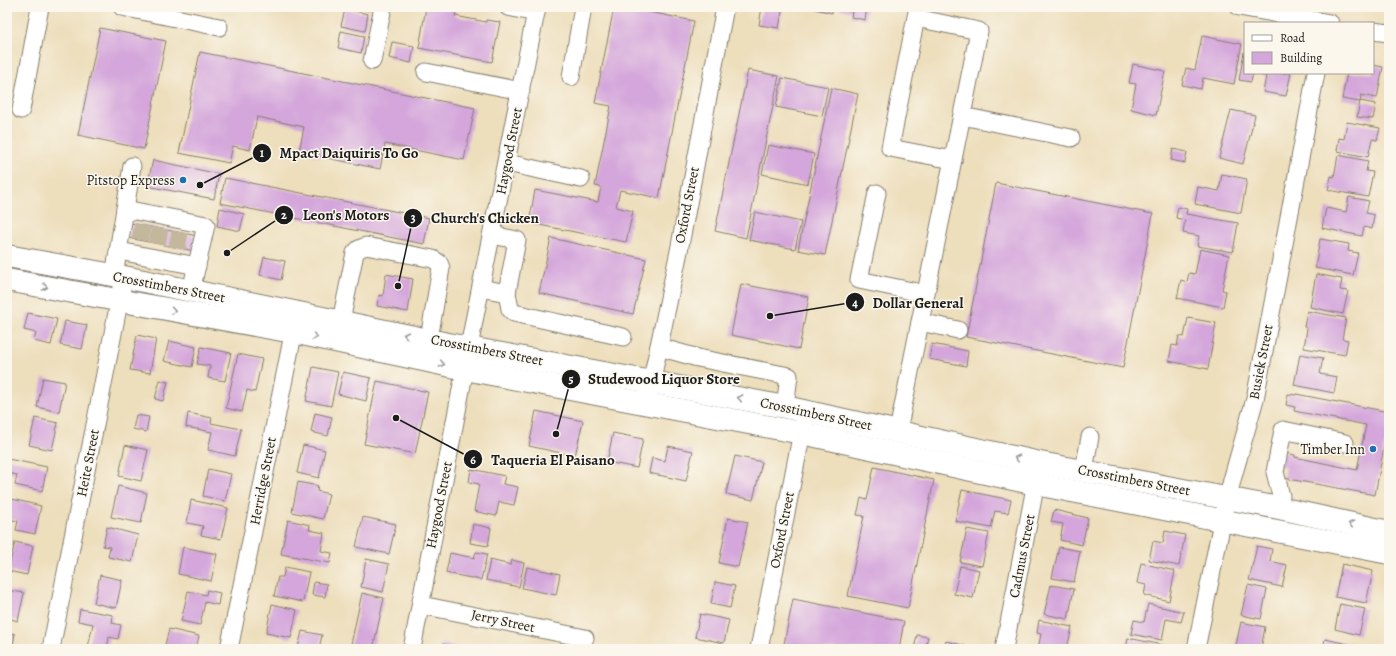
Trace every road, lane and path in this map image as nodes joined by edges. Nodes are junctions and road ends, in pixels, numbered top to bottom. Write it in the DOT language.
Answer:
graph roads {
  1 [pos="40,7"];
  2 [pos="122,7"];
  3 [pos="383,7"];
  4 [pos="508,7"];
  5 [pos="582,7"];
  6 [pos="725,7"];
  7 [pos="1248,8"];
  8 [pos="536,10"];
  9 [pos="917,12"];
  10 [pos="200,15"];
  11 [pos="1322,19"];
  12 [pos="219,27"];
  13 [pos="1374,30"];
  14 [pos="1389,33"];
  15 [pos="372,61"];
  16 [pos="426,72"];
  17 [pos="1316,74"];
  18 [pos="571,77"];
  19 [pos="521,91"];
  20 [pos="21,110"];
  21 [pos="962,116"];
  22 [pos="1071,138"];
  23 [pos="953,160"];
  24 [pos="506,163"];
  25 [pos="132,166"];
  26 [pos="581,179"];
  27 [pos="877,193"];
  28 [pos="125,209"];
  29 [pos="492,234"];
  30 [pos="150,235"];
  31 [pos="178,240"];
  32 [pos="119,251"];
  33 [pos="7,256"];
  34 [pos="197,266"];
  35 [pos="119,276"];
  36 [pos="7,280"];
  37 [pos="481,288"];
  38 [pos="191,291"];
  39 [pos="507,293"];
  40 [pos="926,294"];
  41 [pos="120,301"];
  42 [pos="341,321"];
  43 [pos="295,322"];
  44 [pos="920,322"];
  45 [pos="958,330"];
  46 [pos="623,337"];
  47 [pos="429,339"];
  48 [pos="659,347"];
  49 [pos="469,348"];
  50 [pos="465,369"];
  51 [pos="652,381"];
  52 [pos="647,403"];
  53 [pos="784,407"];
  54 [pos="806,411"];
  55 [pos="898,431"];
  56 [pos="802,433"];
  57 [pos="1090,437"];
  58 [pos="1345,443"];
  59 [pos="1040,463"];
  60 [pos="1084,470"];
  61 [pos="1036,484"];
  62 [pos="1228,498"];
  63 [pos="1279,508"];
  64 [pos="1222,521"];
  65 [pos="1389,532"];
  66 [pos="1389,553"];
  67 [pos="420,604"];
  68 [pos="586,638"];
  69 [pos="52,649"];
  70 [pos="229,649"];
  71 [pos="412,649"];
  72 [pos="759,649"];
  73 [pos="1004,649"];
  74 [pos="1196,649"];
  1 -- 20 [label="street"];
  2 -- 10 [label="street"];
  3 -- 15 [label="street"];
  4 -- 8 [label="street"];
  5 -- 18 [label="street"];
  6 -- 48 [label="street, Oxford Street"];
  7 -- 11 [label="street"];
  8 -- 19 [label="street, Haygood Street"];
  9 -- 21 [label="street"];
  9 -- 23 [label="street"];
  10 -- 12 [label="street"];
  13 -- 14 [label="street"];
  16 -- 19 [label="street"];
  17 -- 62 [label="street, Busiek Street"];
  19 -- 24 [label="street, Haygood Street"];
  21 -- 22 [label="street"];
  21 -- 23 [label="street"];
  23 -- 40 [label="street"];
  24 -- 26 [label="street"];
  24 -- 29 [label="street, Haygood Street"];
  25 -- 28 [label="street, Heite Street"];
  27 -- 40 [label="street"];
  28 -- 30 [label="street"];
  28 -- 32 [label="street, Heite Street"];
  29 -- 37 [label="street, Haygood Street"];
  29 -- 39 [label="street"];
  30 -- 31 [label="street"];
  30 -- 31 [label="street"];
  30 -- 32 [label="street"];
  31 -- 34 [label="street"];
  31 -- 34 [label="street"];
  32 -- 35 [label="street, Heite Street"];
  33 -- 35 [label="main road, Crosstimbers Street"];
  34 -- 38 [label="street"];
  35 -- 38 [label="main road, Crosstimbers Street"];
  35 -- 41 [label="street, Heite Street"];
  36 -- 41 [label="main road, Crosstimbers Street, one-way"];
  37 -- 39 [label="street"];
  37 -- 49 [label="street, Haygood Street"];
  38 -- 43 [label="main road, Crosstimbers Street"];
  39 -- 46 [label="street"];
  40 -- 44 [label="street"];
  41 -- 43 [label="main road, Crosstimbers Street, one-way"];
  41 -- 69 [label="street, Heite Street"];
  42 -- 43 [label="main road, Crosstimbers Street"];
  47 -- 42 [label="main road, Crosstimbers Street, one-way"];
  42 -- 47 [label="street"];
  43 -- 50 [label="main road, Crosstimbers Street, one-way"];
  43 -- 70 [label="street, Herridge Street"];
  44 -- 45 [label="street"];
  44 -- 55 [label="street"];
  47 -- 49 [label="main road, Crosstimbers Street"];
  48 -- 51 [label="street, Oxford Street"];
  48 -- 53 [label="street"];
  49 -- 50 [label="street, Haygood Street"];
  49 -- 51 [label="main road, Crosstimbers Street"];
  50 -- 52 [label="main road, Crosstimbers Street"];
  50 -- 67 [label="street, Haygood Street"];
  51 -- 52 [label="street, Oxford Street"];
  53 -- 51 [label="main road, Crosstimbers Street, one-way"];
  52 -- 56 [label="main road, Crosstimbers Street"];
  53 -- 54 [label="main road, Crosstimbers Street"];
  54 -- 55 [label="main road, Crosstimbers Street"];
  54 -- 56 [label="street, Oxford Street"];
  59 -- 55 [label="main road, Crosstimbers Street, one-way"];
  56 -- 61 [label="main road, Crosstimbers Street"];
  56 -- 72 [label="street, Oxford Street"];
  57 -- 60 [label="street"];
  58 -- 63 [label="street"];
  59 -- 60 [label="main road, Crosstimbers Street"];
  59 -- 61 [label="street, Cadmus Street"];
  60 -- 62 [label="main road, Crosstimbers Street"];
  61 -- 64 [label="main road, Crosstimbers Street"];
  61 -- 73 [label="street, Cadmus Street"];
  62 -- 63 [label="main road, Crosstimbers Street"];
  62 -- 64 [label="street, Busiek Street"];
  65 -- 63 [label="main road, Crosstimbers Street, one-way"];
  64 -- 66 [label="main road, Crosstimbers Street"];
  64 -- 74 [label="street, Busiek Street"];
  67 -- 68 [label="street, Jerry Street"];
  67 -- 71 [label="street, Haygood Street"];
}
